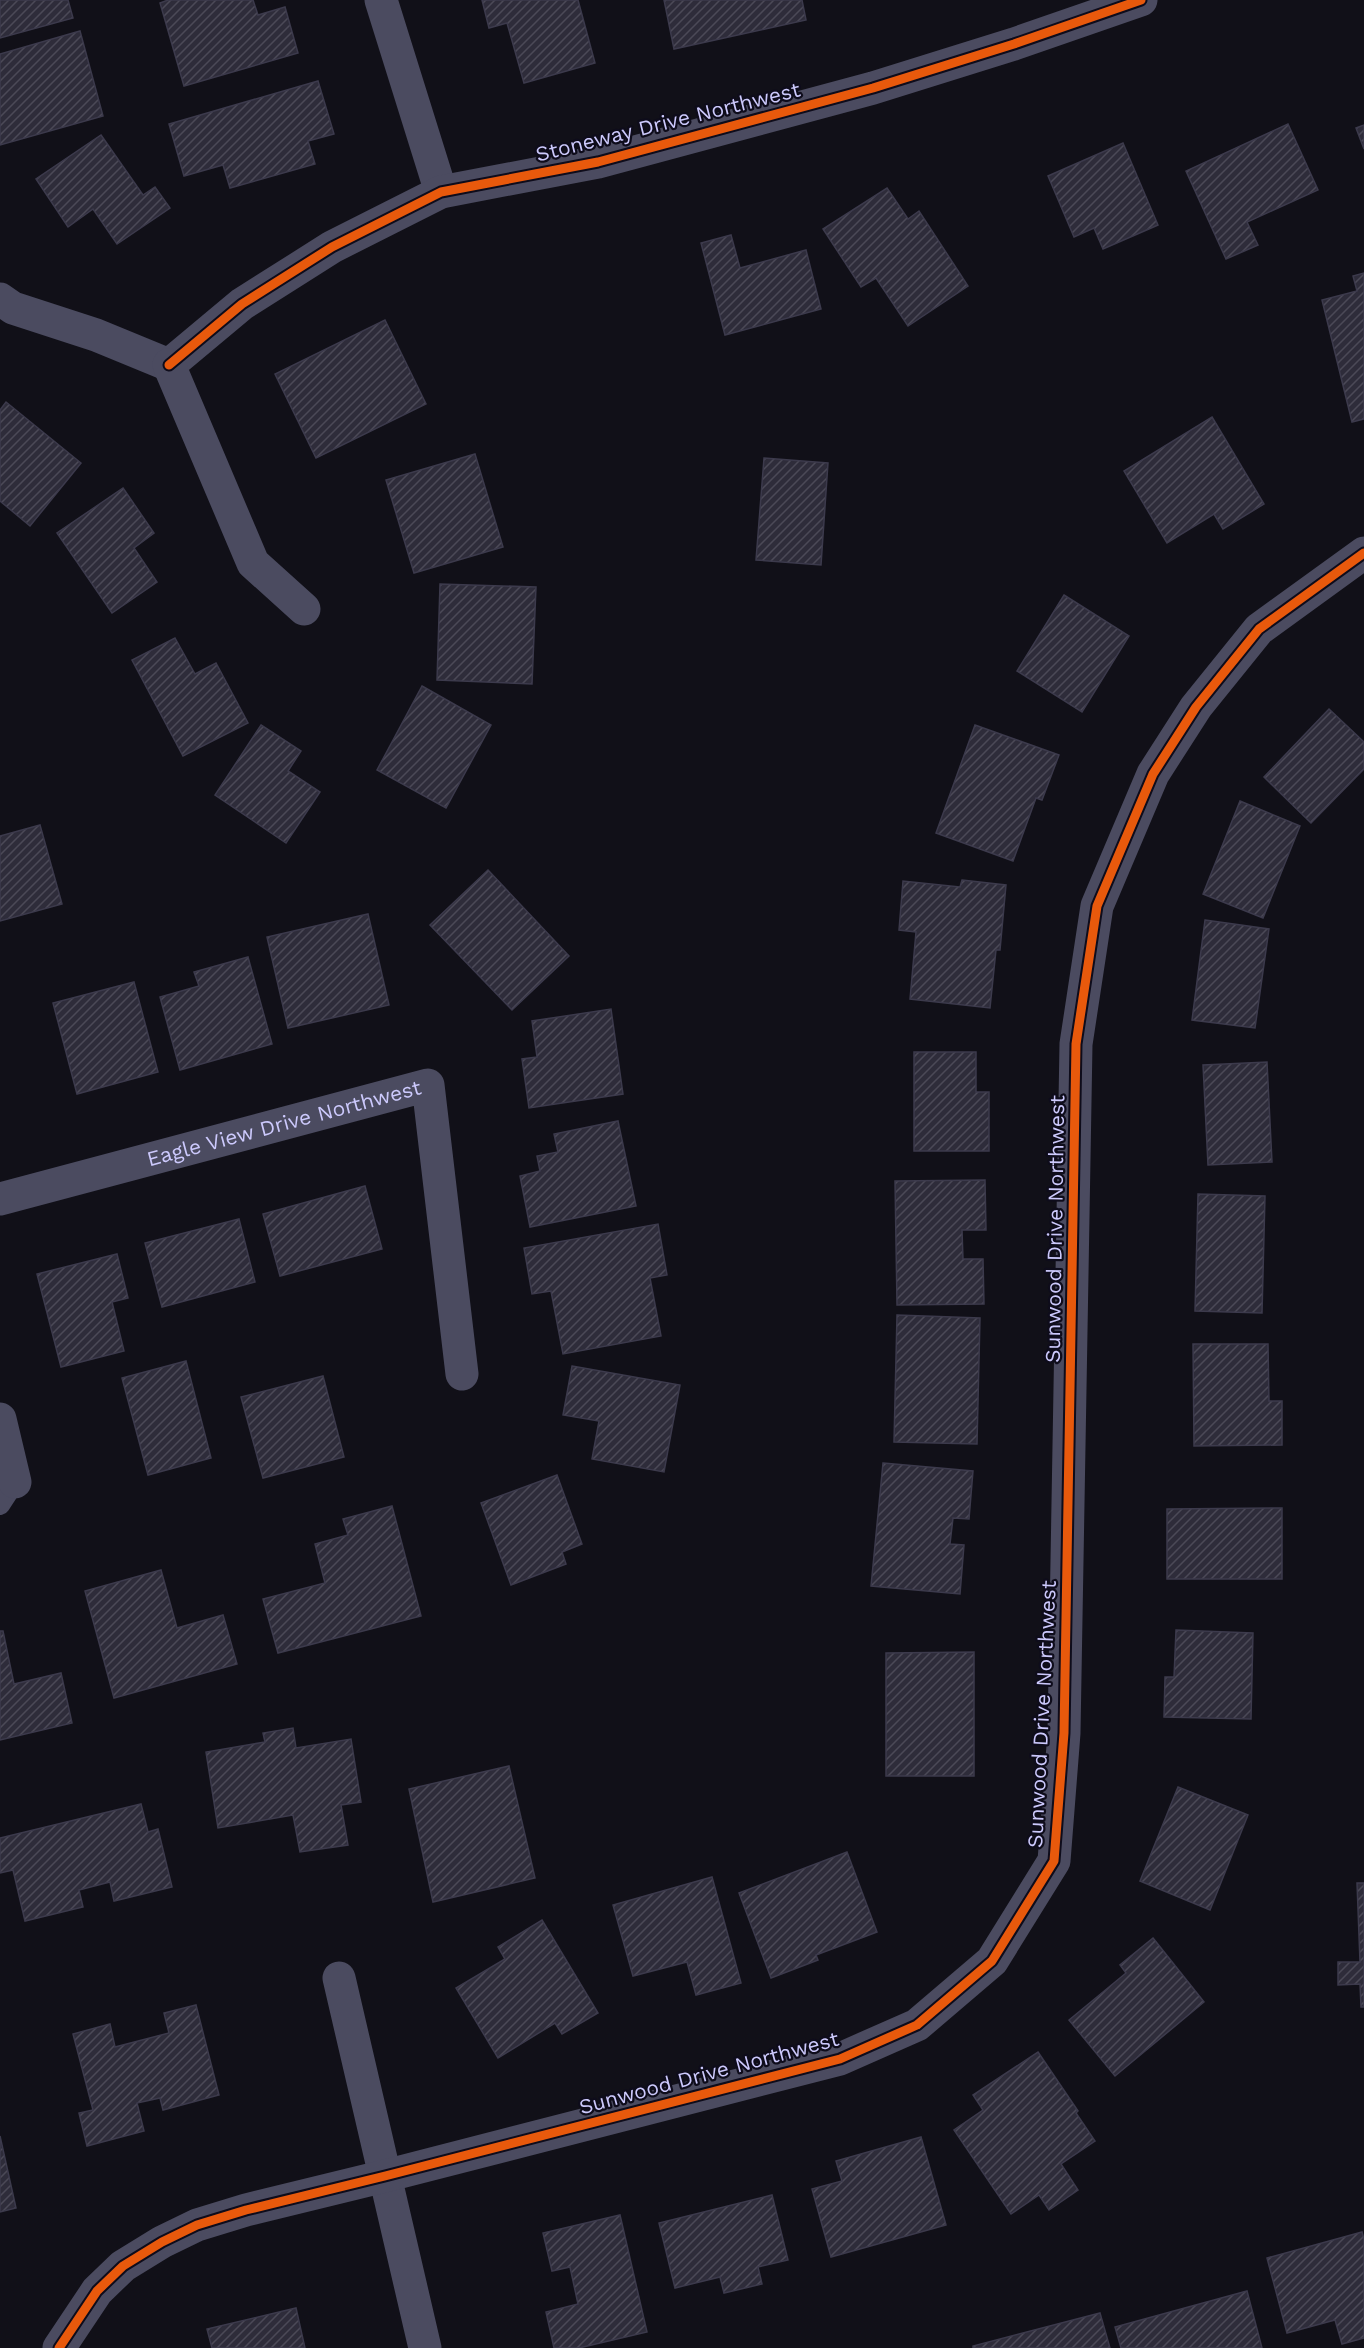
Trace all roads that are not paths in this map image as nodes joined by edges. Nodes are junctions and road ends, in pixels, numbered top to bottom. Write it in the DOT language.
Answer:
graph roads {
  1 [pos="381,0"];
  2 [pos="1141,0"];
  3 [pos="441,192"];
  4 [pos="0,299"];
  5 [pos="169,365"];
  6 [pos="1364,552"];
  7 [pos="304,609"];
  8 [pos="0,1199"];
  9 [pos="462,1374"];
  10 [pos="0,1419"];
  11 [pos="8,1493"];
  12 [pos="339,1978"];
  13 [pos="385,2176"];
  14 [pos="58,2348"];
  15 [pos="425,2348"];
  1 -- 3 [label="street"];
  2 -- 3 [label="street, Stoneway Drive Northwest"];
  3 -- 5 [label="street, Stoneway Drive Northwest"];
  4 -- 5 [label="street"];
  5 -- 7 [label="street"];
  6 -- 13 [label="street, Sunwood Drive Northwest"];
  8 -- 9 [label="street, Eagle View Drive Northwest"];
  10 -- 11 [label="street"];
  12 -- 13 [label="street"];
  13 -- 14 [label="street, Sunwood Drive Northwest"];
  13 -- 15 [label="street"];
}
